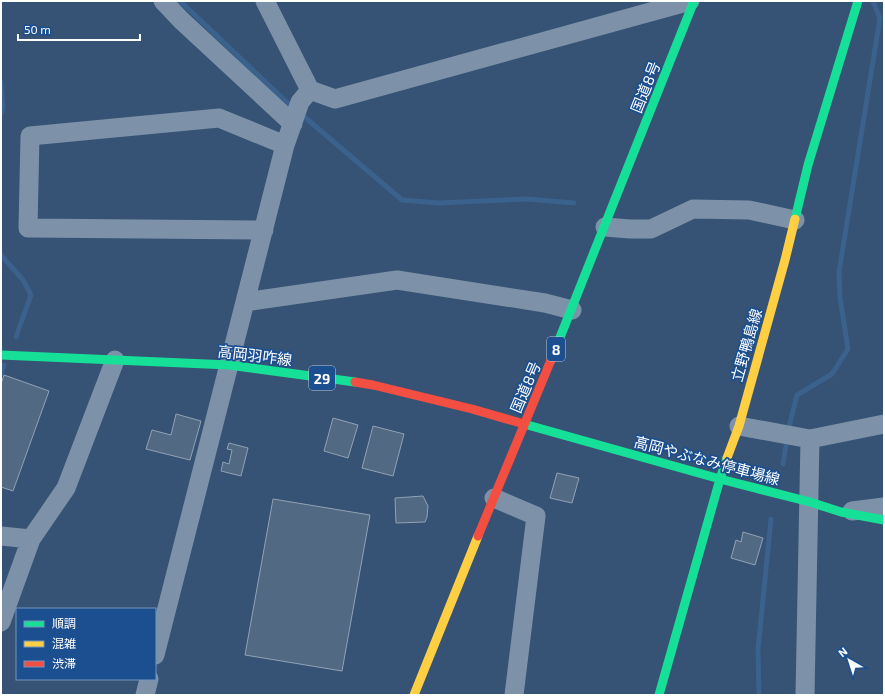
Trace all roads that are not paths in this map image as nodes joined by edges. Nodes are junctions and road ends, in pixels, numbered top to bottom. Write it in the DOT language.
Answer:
graph roads {
  1 [pos="162,1"];
  2 [pos="265,1"];
  3 [pos="690,1"];
  4 [pos="694,1"];
  5 [pos="858,1"];
  6 [pos="310,90"];
  7 [pos="292,124"];
  8 [pos="285,146"];
  9 [pos="795,220"];
  10 [pos="605,227"];
  11 [pos="264,230"];
  12 [pos="246,302"];
  13 [pos="572,310"];
  14 [pos="1,355"];
  15 [pos="115,360"];
  16 [pos="229,365"];
  17 [pos="524,424"];
  18 [pos="884,424"];
  19 [pos="739,426"];
  20 [pos="810,439"];
  21 [pos="720,479"];
  22 [pos="494,498"];
  23 [pos="810,502"];
  24 [pos="884,507"];
  25 [pos="841,512"];
  26 [pos="884,520"];
  27 [pos="1,536"];
  28 [pos="31,539"];
  29 [pos="1,622"];
  30 [pos="156,651"];
  31 [pos="149,680"];
  32 [pos="145,695"];
  33 [pos="414,695"];
  34 [pos="514,695"];
  35 [pos="659,695"];
  36 [pos="805,695"];
  1 -- 7 [label="street"];
  2 -- 6 [label="street"];
  3 -- 6 [label="street"];
  4 -- 10 [label="main road, 国道8号 / 8"];
  5 -- 9 [label="main road, 立野鴨島線"];
  6 -- 7 [label="street"];
  7 -- 8 [label="street"];
  8 -- 11 [label="street"];
  8 -- 11 [label="street"];
  9 -- 10 [label="street"];
  9 -- 19 [label="main road, 立野鴨島線"];
  10 -- 13 [label="main road, 国道8号 / 8"];
  11 -- 12 [label="street"];
  12 -- 13 [label="street"];
  12 -- 16 [label="street"];
  13 -- 17 [label="main road, 国道8号 / 8"];
  14 -- 15 [label="main road, 高岡羽咋線 / 29"];
  15 -- 16 [label="main road, 高岡羽咋線 / 29"];
  15 -- 28 [label="street"];
  16 -- 17 [label="main road, 高岡羽咋線 / 29"];
  16 -- 30 [label="street"];
  17 -- 21 [label="main road, 高岡やぶなみ停車場線"];
  17 -- 22 [label="main road, 国道8号 / 8"];
  18 -- 20 [label="street"];
  19 -- 20 [label="street"];
  19 -- 21 [label="main road, 立野鴨島線"];
  20 -- 23 [label="street"];
  21 -- 23 [label="main road, 高岡やぶなみ停車場線"];
  21 -- 35 [label="main road, 立野鴨島線"];
  22 -- 33 [label="main road, 国道8号 / 8"];
  22 -- 34 [label="street"];
  23 -- 25 [label="main road, 高岡やぶなみ停車場線"];
  23 -- 36 [label="street"];
  24 -- 25 [label="street"];
  25 -- 26 [label="main road, 高岡やぶなみ停車場線"];
  27 -- 28 [label="street"];
  28 -- 29 [label="street"];
  31 -- 32 [label="street"];
}
